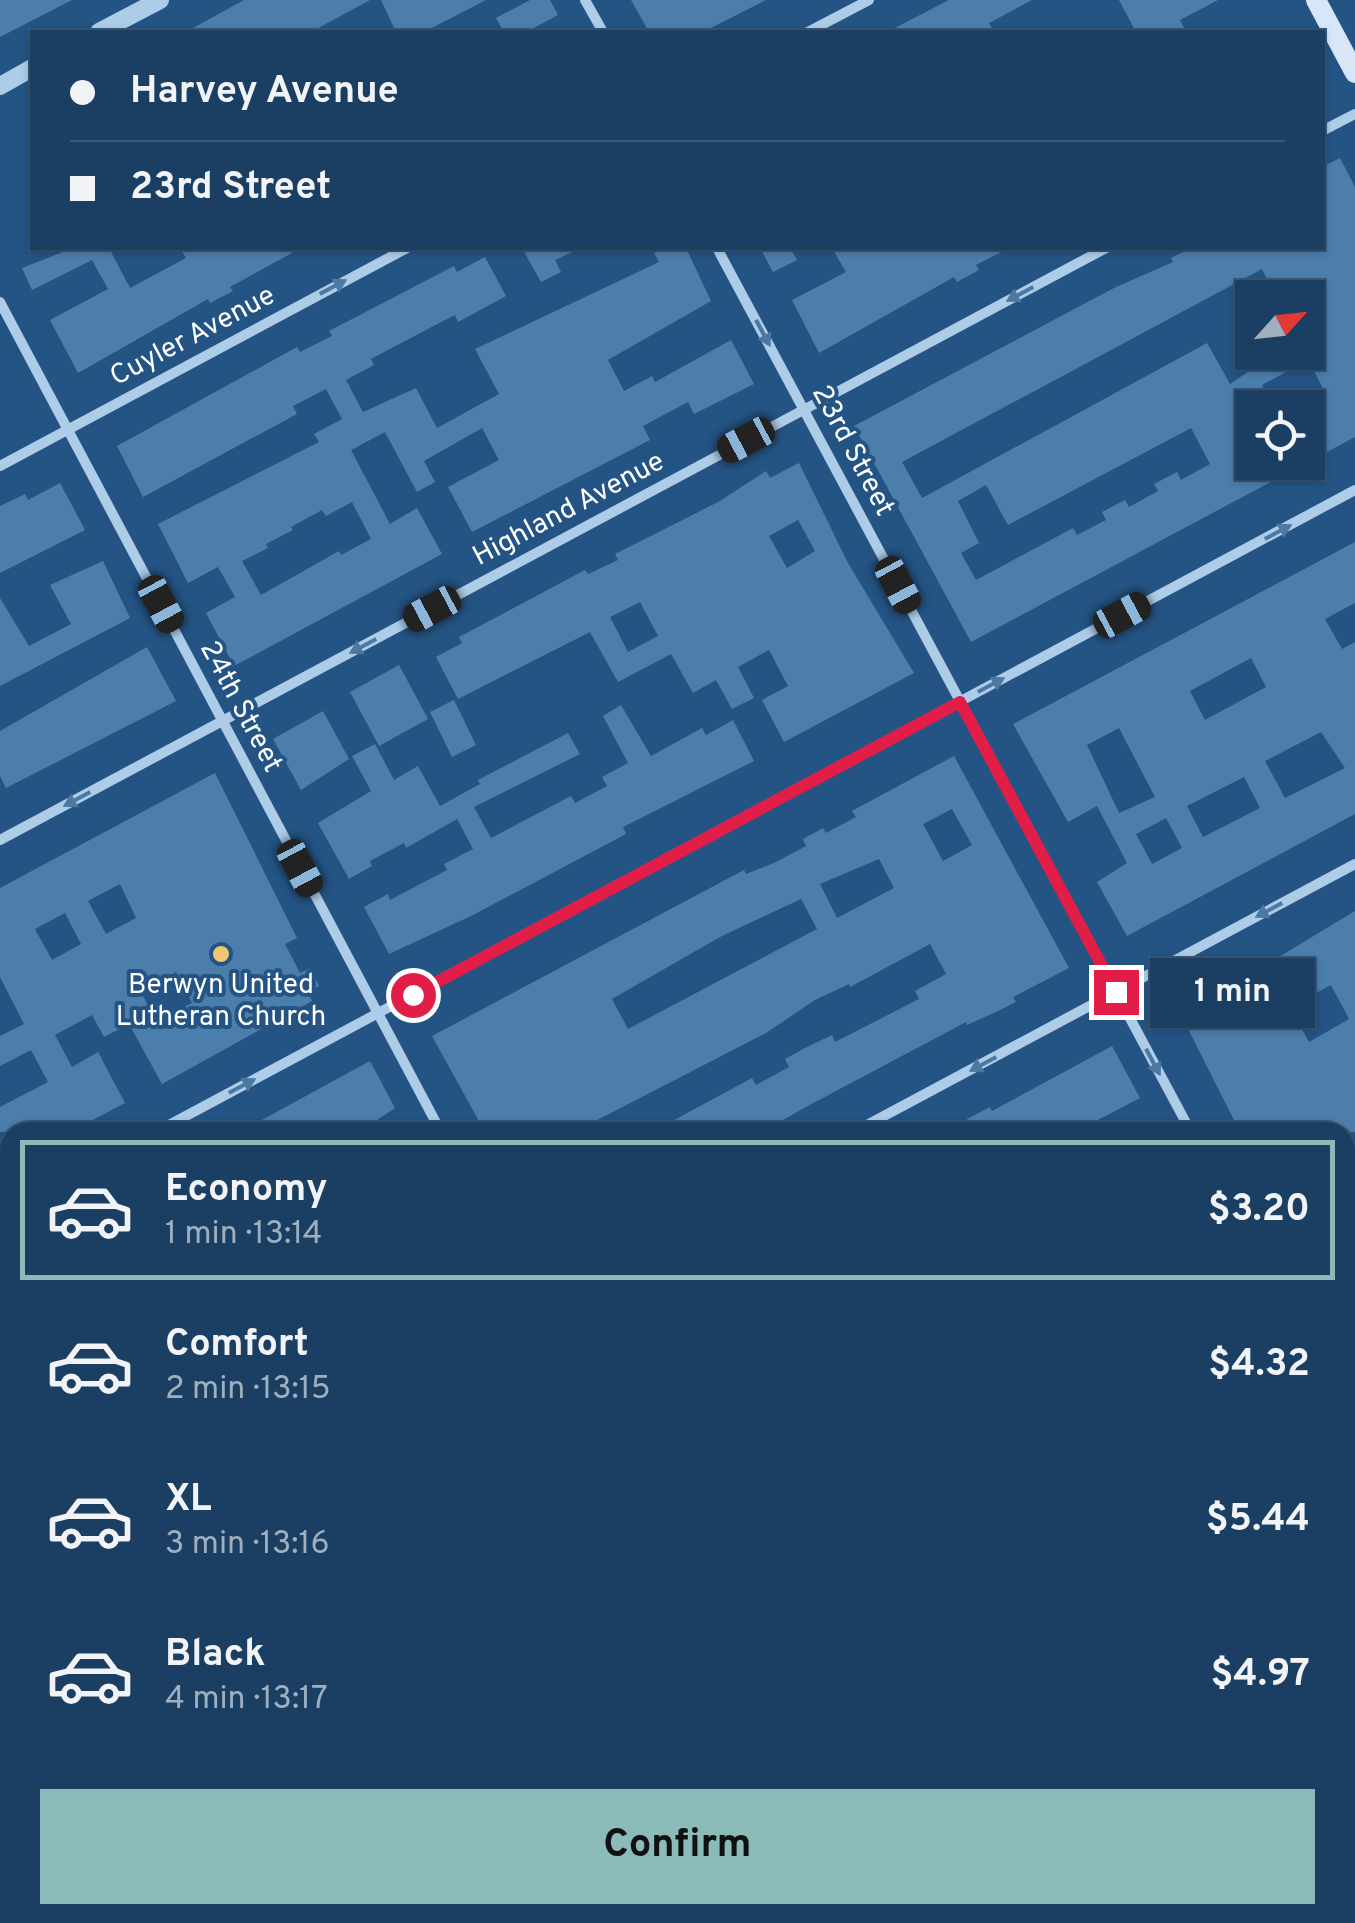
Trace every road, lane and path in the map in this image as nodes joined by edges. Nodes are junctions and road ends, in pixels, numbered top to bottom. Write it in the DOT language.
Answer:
graph roads {
  1 [pos="160,0"];
  2 [pos="585,0"];
  3 [pos="869,0"];
  4 [pos="1316,0"];
  5 [pos="103,30"];
  6 [pos="601,30"];
  7 [pos="812,30"];
  8 [pos="30,69"];
  9 [pos="1355,73"];
  10 [pos="0,86"];
  11 [pos="1355,114"];
  12 [pos="1325,129"];
  13 [pos="403,250"];
  14 [pos="719,250"];
  15 [pos="1102,250"];
  16 [pos="0,302"];
  17 [pos="804,409"];
  18 [pos="68,429"];
  19 [pos="0,466"];
  20 [pos="1355,490"];
  21 [pos="960,702"];
  22 [pos="222,721"];
  23 [pos="0,840"];
  24 [pos="1355,864"];
  25 [pos="1116,992"];
  26 [pos="378,1014"];
  27 [pos="175,1122"];
  28 [pos="436,1122"];
  29 [pos="873,1122"];
  30 [pos="1186,1122"];
  1 -- 5 [label="street"];
  2 -- 6 [label="street"];
  3 -- 7 [label="street"];
  4 -- 9 [label="main road"];
  8 -- 10 [label="street"];
  11 -- 12 [label="street"];
  18 -- 13 [label="street, Cuyler Avenue, one-way"];
  14 -- 17 [label="street, 23rd Street, one-way"];
  15 -- 17 [label="street, Highland Avenue, one-way"];
  16 -- 18 [label="street, 24th Street"];
  17 -- 21 [label="street, 23rd Street"];
  17 -- 22 [label="street, Highland Avenue, one-way"];
  18 -- 19 [label="street, Cuyler Avenue"];
  18 -- 22 [label="street, 24th Street"];
  21 -- 20 [label="street, one-way"];
  21 -- 25 [label="street, 23rd Street"];
  21 -- 26 [label="street"];
  22 -- 23 [label="street, Highland Avenue, one-way"];
  22 -- 26 [label="street, 24th Street"];
  24 -- 25 [label="street, one-way"];
  25 -- 29 [label="street, one-way"];
  25 -- 30 [label="street, 23rd Street, one-way"];
  27 -- 26 [label="street, one-way"];
  26 -- 28 [label="street, 24th Street"];
}
